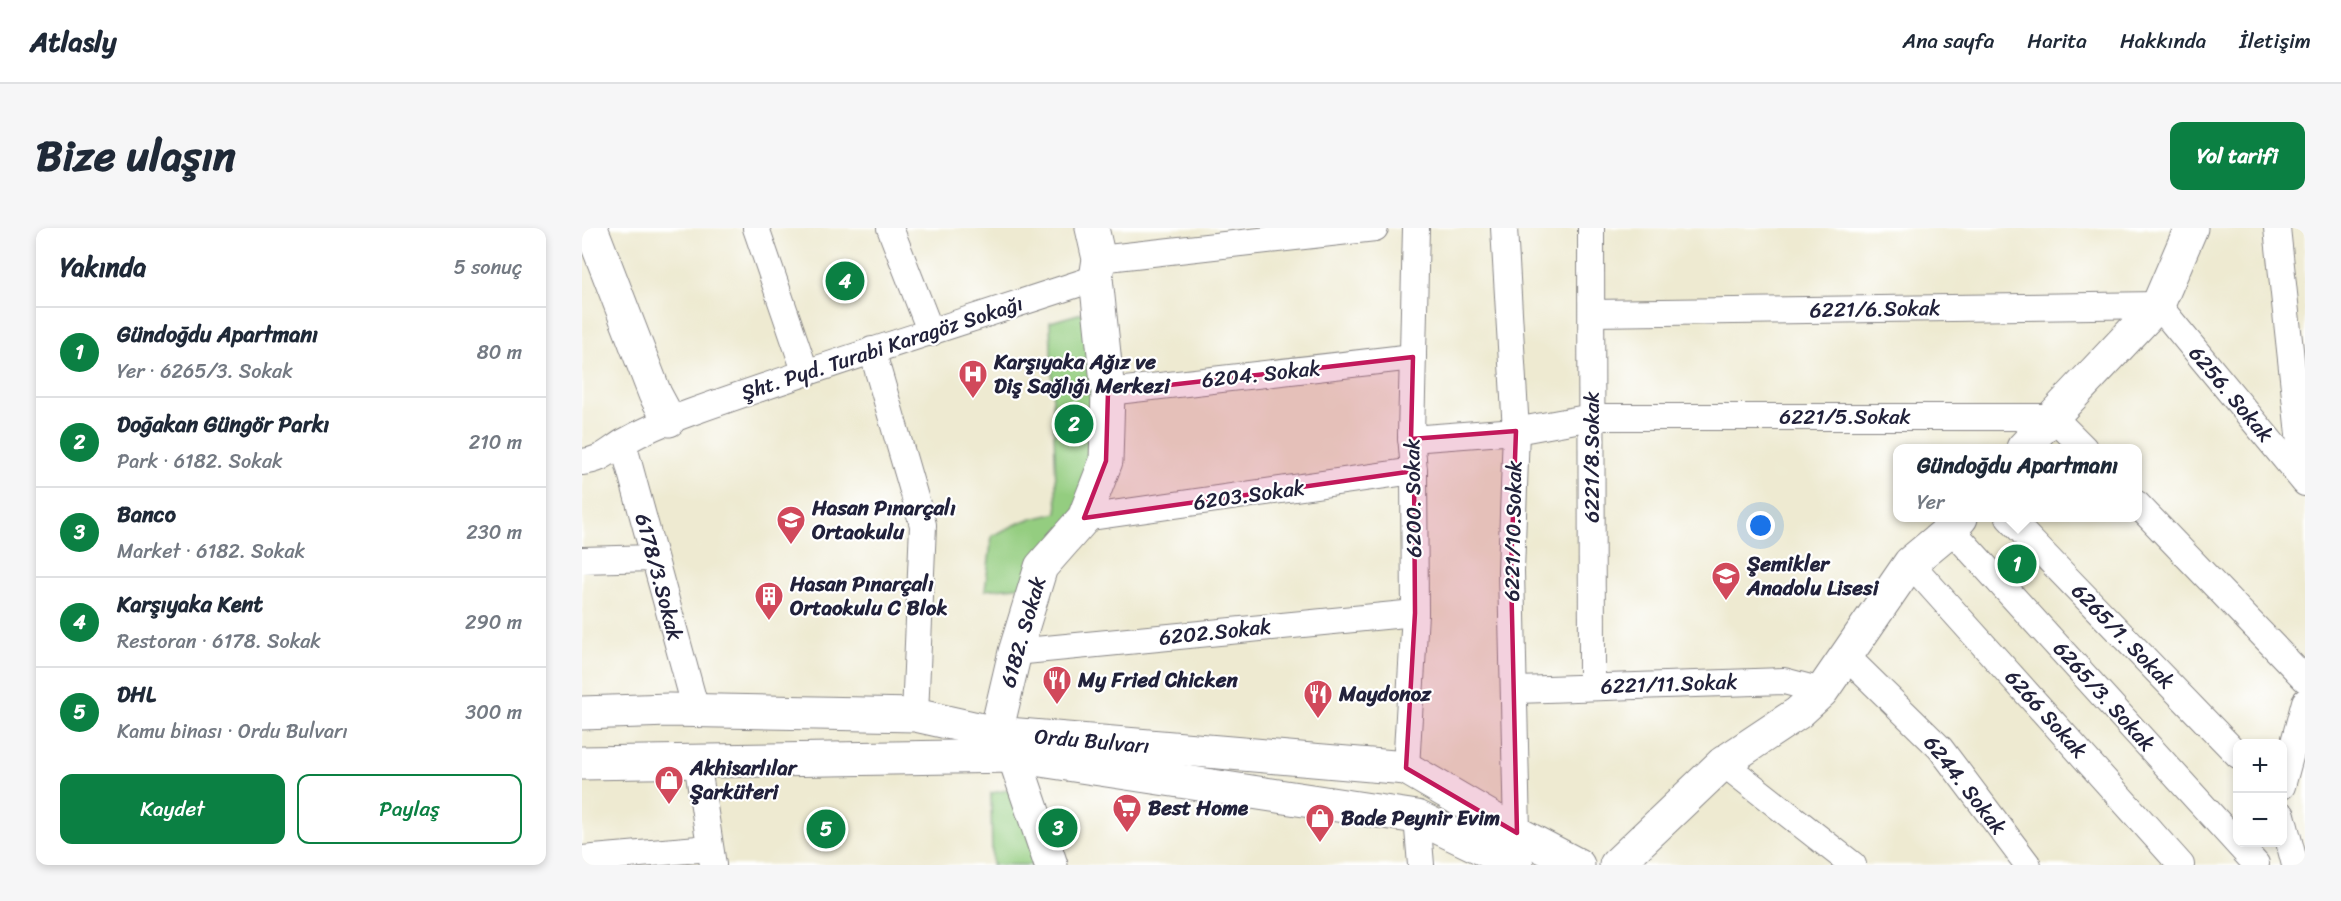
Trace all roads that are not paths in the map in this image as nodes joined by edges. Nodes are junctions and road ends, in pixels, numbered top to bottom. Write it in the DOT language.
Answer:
graph roads {
  1 [pos="591,228"];
  2 [pos="756,228"];
  3 [pos="890,228"];
  4 [pos="1375,228"];
  5 [pos="1416,228"];
  6 [pos="1504,228"];
  7 [pos="1591,228"];
  8 [pos="2191,228"];
  9 [pos="2277,228"];
  10 [pos="1096,255"];
  11 [pos="2158,305"];
  12 [pos="1592,313"];
  13 [pos="931,333"];
  14 [pos="872,350"];
  15 [pos="1413,357"];
  16 [pos="806,371"];
  17 [pos="1108,392"];
  18 [pos="1592,417"];
  19 [pos="2053,417"];
  20 [pos="669,420"];
  21 [pos="1516,431"];
  22 [pos="1411,439"];
  23 [pos="622,443"];
  24 [pos="2027,444"];
  25 [pos="2080,444"];
  26 [pos="582,462"];
  27 [pos="1414,471"];
  28 [pos="2305,483"];
  29 [pos="2142,509"];
  30 [pos="1084,518"];
  31 [pos="2014,522"];
  32 [pos="1956,523"];
  33 [pos="653,558"];
  34 [pos="582,560"];
  35 [pos="1910,563"];
  36 [pos="1415,613"];
  37 [pos="1015,652"];
  38 [pos="1847,657"];
  39 [pos="2305,679"];
  40 [pos="1592,686"];
  41 [pos="1514,690"];
  42 [pos="1822,691"];
  43 [pos="2305,702"];
  44 [pos="696,710"];
  45 [pos="582,713"];
  46 [pos="915,715"];
  47 [pos="1005,744"];
  48 [pos="2233,750"];
  49 [pos="697,761"];
  50 [pos="582,763"];
  51 [pos="1723,763"];
  52 [pos="1406,768"];
  53 [pos="2287,771"];
  54 [pos="1417,817"];
  55 [pos="2287,831"];
  56 [pos="1517,849"];
  57 [pos="712,856"];
  58 [pos="2294,858"];
  59 [pos="582,859"];
  60 [pos="2255,864"];
  61 [pos="1051,865"];
  62 [pos="1421,865"];
  63 [pos="1578,865"];
  64 [pos="1616,865"];
  65 [pos="1853,865"];
  66 [pos="2028,865"];
  67 [pos="2181,865"];
  1 -- 20 [label="main road"];
  2 -- 16 [label="street"];
  3 -- 13 [label="street"];
  4 -- 10 [label="street, Şht. Pyd. Turabi Karagöz Sokağı"];
  5 -- 15 [label="street, 6200. Sokak"];
  6 -- 21 [label="street, 6221/10.Sokak"];
  7 -- 12 [label="street, 6221/8.Sokak"];
  8 -- 11 [label="main road"];
  9 -- 28 [label="street"];
  10 -- 13 [label="street, Şht. Pyd. Turabi Karagöz Sokağı"];
  10 -- 17 [label="main road, 6182. Sokak"];
  11 -- 12 [label="street, 6221/6.Sokak"];
  11 -- 19 [label="main road"];
  11 -- 28 [label="street, 6256. Sokak"];
  12 -- 18 [label="street, 6221/8.Sokak"];
  13 -- 14 [label="street, Şht. Pyd. Turabi Karagöz Sokağı"];
  14 -- 16 [label="street, Şht. Pyd. Turabi Karagöz Sokağı"];
  14 -- 46 [label="street"];
  15 -- 17 [label="street, 6204. Sokak"];
  15 -- 22 [label="street, 6200. Sokak"];
  16 -- 20 [label="street, Şht. Pyd. Turabi Karagöz Sokağı"];
  17 -- 30 [label="main road, 6182. Sokak"];
  18 -- 19 [label="street, 6221/5.Sokak"];
  18 -- 21 [label="street, 6221/5.Sokak"];
  18 -- 40 [label="street, 6221/8.Sokak"];
  19 -- 24 [label="main road"];
  19 -- 25 [label="street"];
  20 -- 23 [label="street, Şht. Pyd. Turabi Karagöz Sokağı"];
  21 -- 22 [label="street, 6221/5.Sokak"];
  21 -- 41 [label="street, 6221/10.Sokak"];
  22 -- 27 [label="street, 6200. Sokak"];
  23 -- 26 [label="street, Şht. Pyd. Turabi Karagöz Sokağı"];
  23 -- 33 [label="street, 6178/3.Sokak"];
  27 -- 30 [label="street, 6203.Sokak"];
  27 -- 36 [label="street, 6200. Sokak"];
  29 -- 39 [label="street"];
  30 -- 37 [label="main road, 6182. Sokak"];
  31 -- 48 [label="street, 6265/1. Sokak"];
  32 -- 35 [label="main road"];
  32 -- 60 [label="street, 6265/3. Sokak"];
  33 -- 34 [label="street"];
  33 -- 44 [label="street, 6178/3.Sokak"];
  35 -- 38 [label="main road"];
  35 -- 67 [label="street, 6266 Sokak"];
  36 -- 37 [label="street, 6202.Sokak"];
  36 -- 52 [label="street, 6200. Sokak"];
  37 -- 47 [label="main road, 6182. Sokak"];
  38 -- 42 [label="main road"];
  38 -- 66 [label="street, 6244. Sokak"];
  40 -- 41 [label="street, 6221/11.Sokak"];
  40 -- 42 [label="street, 6221/11.Sokak"];
  41 -- 56 [label="street, 6221/10.Sokak"];
  42 -- 51 [label="main road"];
  43 -- 53 [label="street"];
  44 -- 45 [label="main road, Ordu Bulvarı"];
  44 -- 46 [label="main road, Ordu Bulvarı"];
  46 -- 47 [label="main road, Ordu Bulvarı"];
  47 -- 49 [label="main road, Ordu Bulvarı"];
  47 -- 52 [label="main road, Ordu Bulvarı"];
  47 -- 54 [label="main road, Ordu Bulvarı"];
  47 -- 61 [label="main road"];
  49 -- 50 [label="main road, Ordu Bulvarı"];
  49 -- 57 [label="street"];
  51 -- 64 [label="main road"];
  51 -- 65 [label="street"];
  52 -- 56 [label="main road, Ordu Bulvarı"];
  54 -- 56 [label="main road, Ordu Bulvarı"];
  54 -- 62 [label="street"];
  55 -- 58 [label="street"];
  56 -- 63 [label="main road, Ordu Bulvarı"];
  57 -- 59 [label="street"];
  58 -- 60 [label="street"];
}
